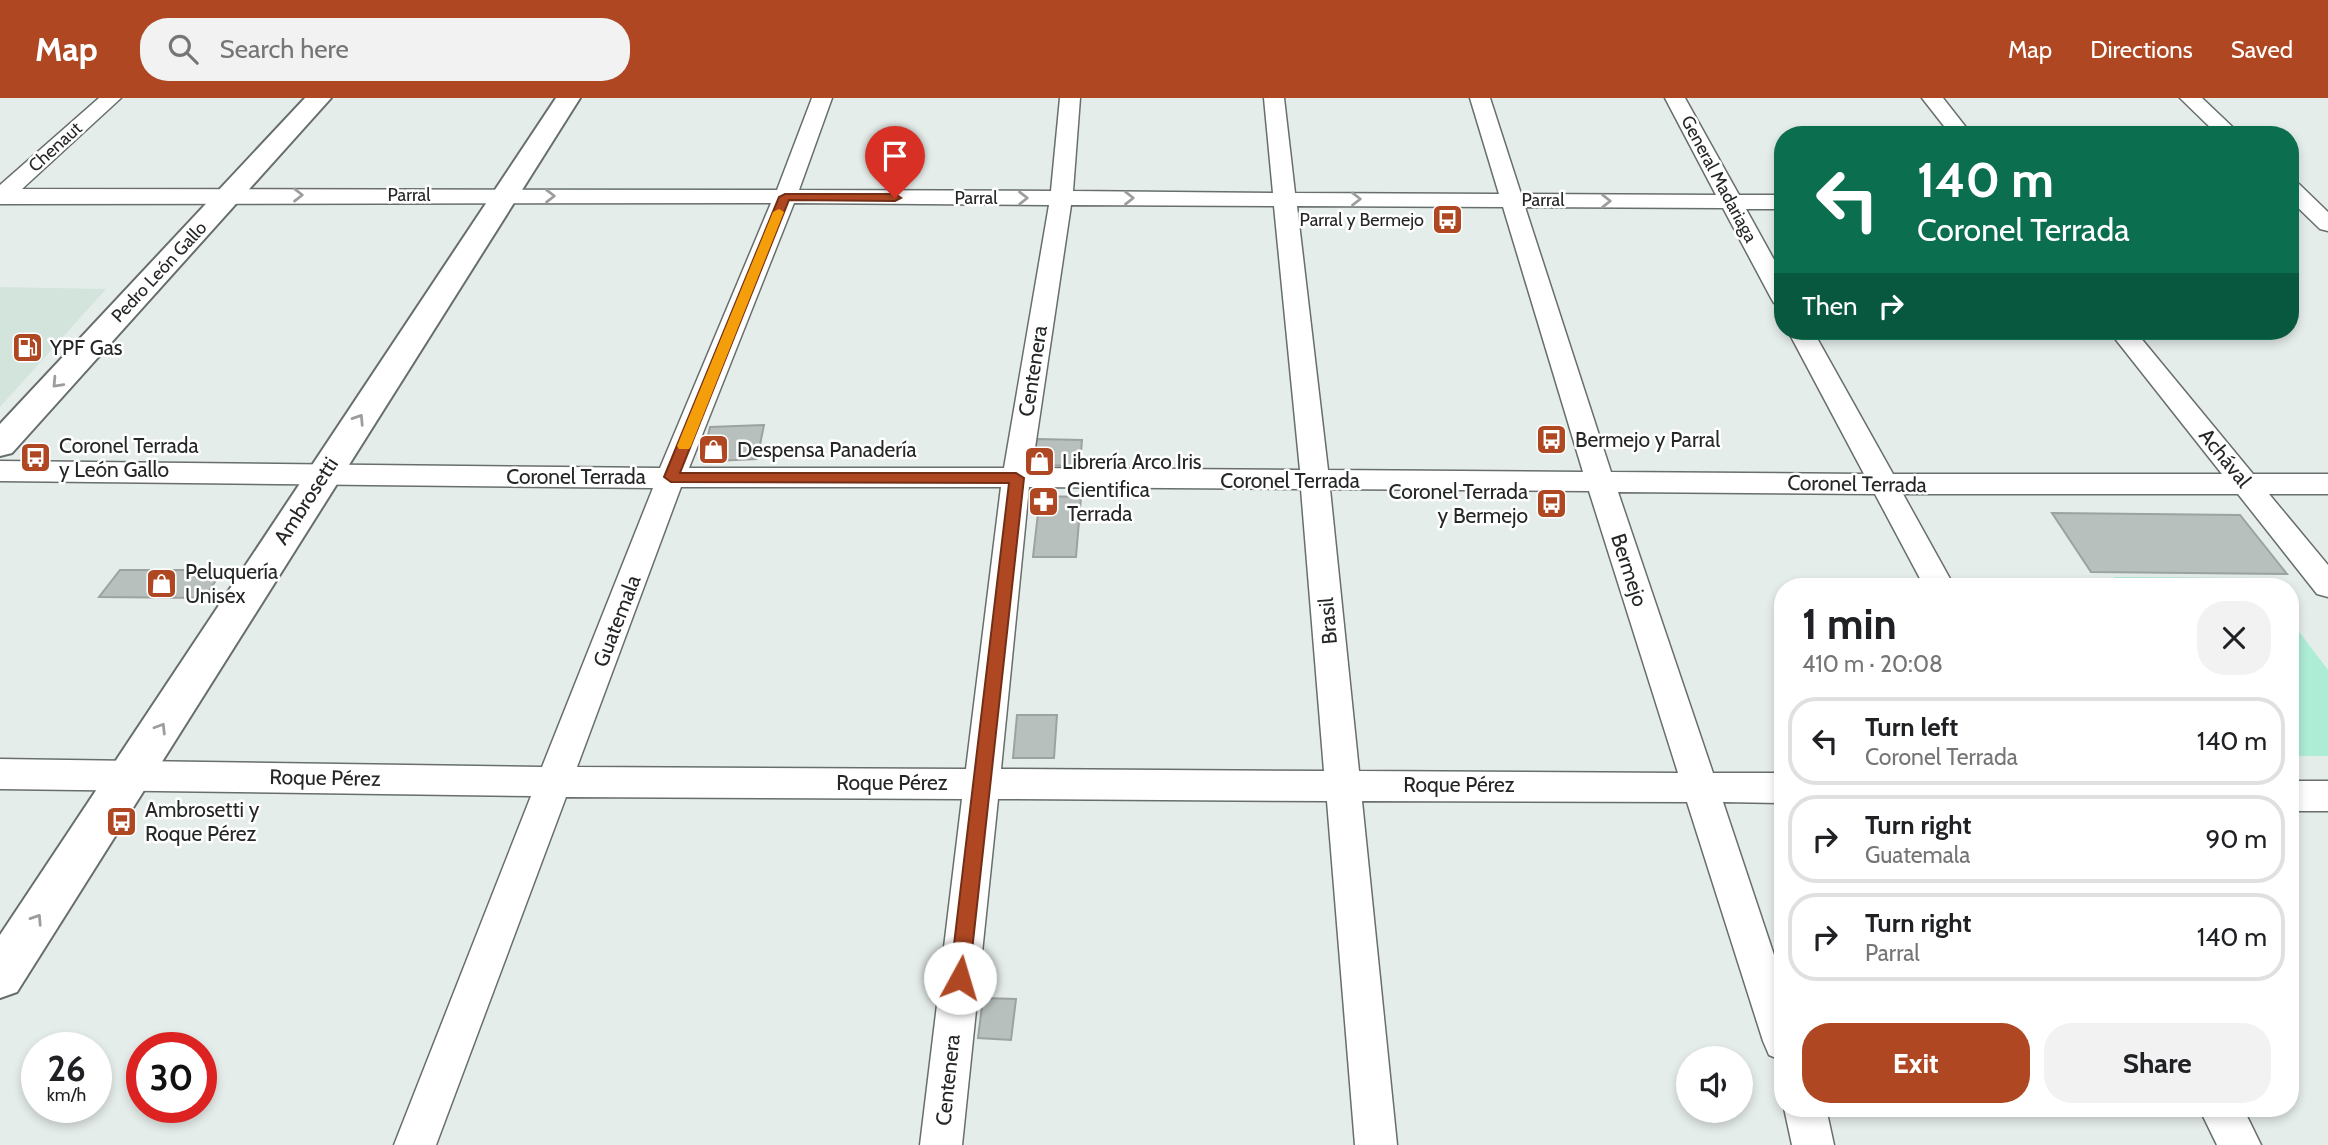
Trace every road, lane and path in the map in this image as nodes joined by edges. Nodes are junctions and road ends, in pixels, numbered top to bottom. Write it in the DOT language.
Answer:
graph roads {
  1 [pos="111,98"];
  2 [pos="319,98"];
  3 [pos="568,98"];
  4 [pos="822,98"];
  5 [pos="1070,98"];
  6 [pos="1274,98"];
  7 [pos="1480,98"];
  8 [pos="1675,98"];
  9 [pos="1932,98"];
  10 [pos="2190,98"];
  11 [pos="1955,126"];
  12 [pos="2221,126"];
  13 [pos="230,195"];
  14 [pos="506,195"];
  15 [pos="0,196"];
  16 [pos="785,197"];
  17 [pos="1060,198"];
  18 [pos="1284,198"];
  19 [pos="1513,200"];
  20 [pos="1731,201"];
  21 [pos="2304,201"];
  22 [pos="1774,202"];
  23 [pos="2328,224"];
  24 [pos="1774,281"];
  25 [pos="1806,340"];
  26 [pos="2129,340"];
  27 [pos="0,445"];
  28 [pos="0,471"];
  29 [pos="321,476"];
  30 [pos="671,477"];
  31 [pos="1016,478"];
  32 [pos="1315,481"];
  33 [pos="1600,481"];
  34 [pos="1883,484"];
  35 [pos="2247,484"];
  36 [pos="2328,484"];
  37 [pos="1935,578"];
  38 [pos="2328,586"];
  39 [pos="0,775"];
  40 [pos="131,775"];
  41 [pos="555,782"];
  42 [pos="981,784"];
  43 [pos="1342,784"];
  44 [pos="1699,787"];
  45 [pos="1774,788"];
  46 [pos="2299,796"];
  47 [pos="2328,796"];
  48 [pos="0,976"];
  49 [pos="1774,1014"];
  50 [pos="1807,1117"];
  51 [pos="2225,1117"];
  52 [pos="415,1145"];
  53 [pos="941,1145"];
  54 [pos="1376,1145"];
  55 [pos="1813,1145"];
  56 [pos="2240,1145"];
  1 -- 15 [label="street, Chenaut"];
  2 -- 13 [label="street, Pedro León Gallo"];
  3 -- 14 [label="street, Ambrosetti"];
  4 -- 16 [label="street, Guatemala"];
  5 -- 17 [label="street, Centenera"];
  6 -- 18 [label="street, Brasil"];
  7 -- 19 [label="street, Bermejo"];
  8 -- 20 [label="street, General Madariaga"];
  9 -- 11 [label="street"];
  10 -- 12 [label="street"];
  13 -- 14 [label="street, Parral, one-way"];
  13 -- 15 [label="street, Parral"];
  13 -- 27 [label="street, Pedro León Gallo, one-way"];
  14 -- 16 [label="street, Parral, one-way"];
  29 -- 14 [label="street, Ambrosetti, one-way"];
  16 -- 17 [label="street, Parral, one-way"];
  16 -- 30 [label="street, Guatemala"];
  17 -- 18 [label="street, Parral, one-way"];
  17 -- 31 [label="street, Centenera"];
  18 -- 19 [label="street, Parral, one-way"];
  18 -- 32 [label="street, Brasil"];
  19 -- 20 [label="street, Parral, one-way"];
  19 -- 33 [label="street, Bermejo"];
  20 -- 22 [label="street, Parral"];
  20 -- 24 [label="street, General Madariaga"];
  21 -- 23 [label="street"];
  25 -- 34 [label="street"];
  26 -- 35 [label="street, Achával"];
  28 -- 29 [label="street, Coronel Terrada"];
  29 -- 30 [label="street, Coronel Terrada"];
  40 -- 29 [label="street, Ambrosetti, one-way"];
  30 -- 31 [label="street, Coronel Terrada"];
  30 -- 41 [label="street, Guatemala"];
  31 -- 32 [label="street, Coronel Terrada"];
  31 -- 42 [label="street, Centenera"];
  32 -- 33 [label="street, Coronel Terrada"];
  32 -- 43 [label="street, Brasil"];
  33 -- 34 [label="street, Coronel Terrada"];
  33 -- 44 [label="street, Bermejo"];
  34 -- 35 [label="street, Coronel Terrada"];
  34 -- 37 [label="street"];
  35 -- 36 [label="street, Coronel Terrada"];
  35 -- 38 [label="street, Achával"];
  39 -- 40 [label="street, Roque Pérez"];
  40 -- 41 [label="street, Roque Pérez"];
  48 -- 40 [label="street, Ambrosetti, one-way"];
  41 -- 42 [label="street, Roque Pérez"];
  41 -- 52 [label="street, Guatemala"];
  42 -- 43 [label="street, Roque Pérez"];
  42 -- 53 [label="street, Centenera"];
  43 -- 44 [label="street, Roque Pérez"];
  43 -- 54 [label="street, Brasil"];
  44 -- 45 [label="street, Roque Pérez"];
  44 -- 49 [label="street, Bermejo"];
  46 -- 47 [label="street"];
  50 -- 55 [label="street"];
  51 -- 56 [label="street"];
}
